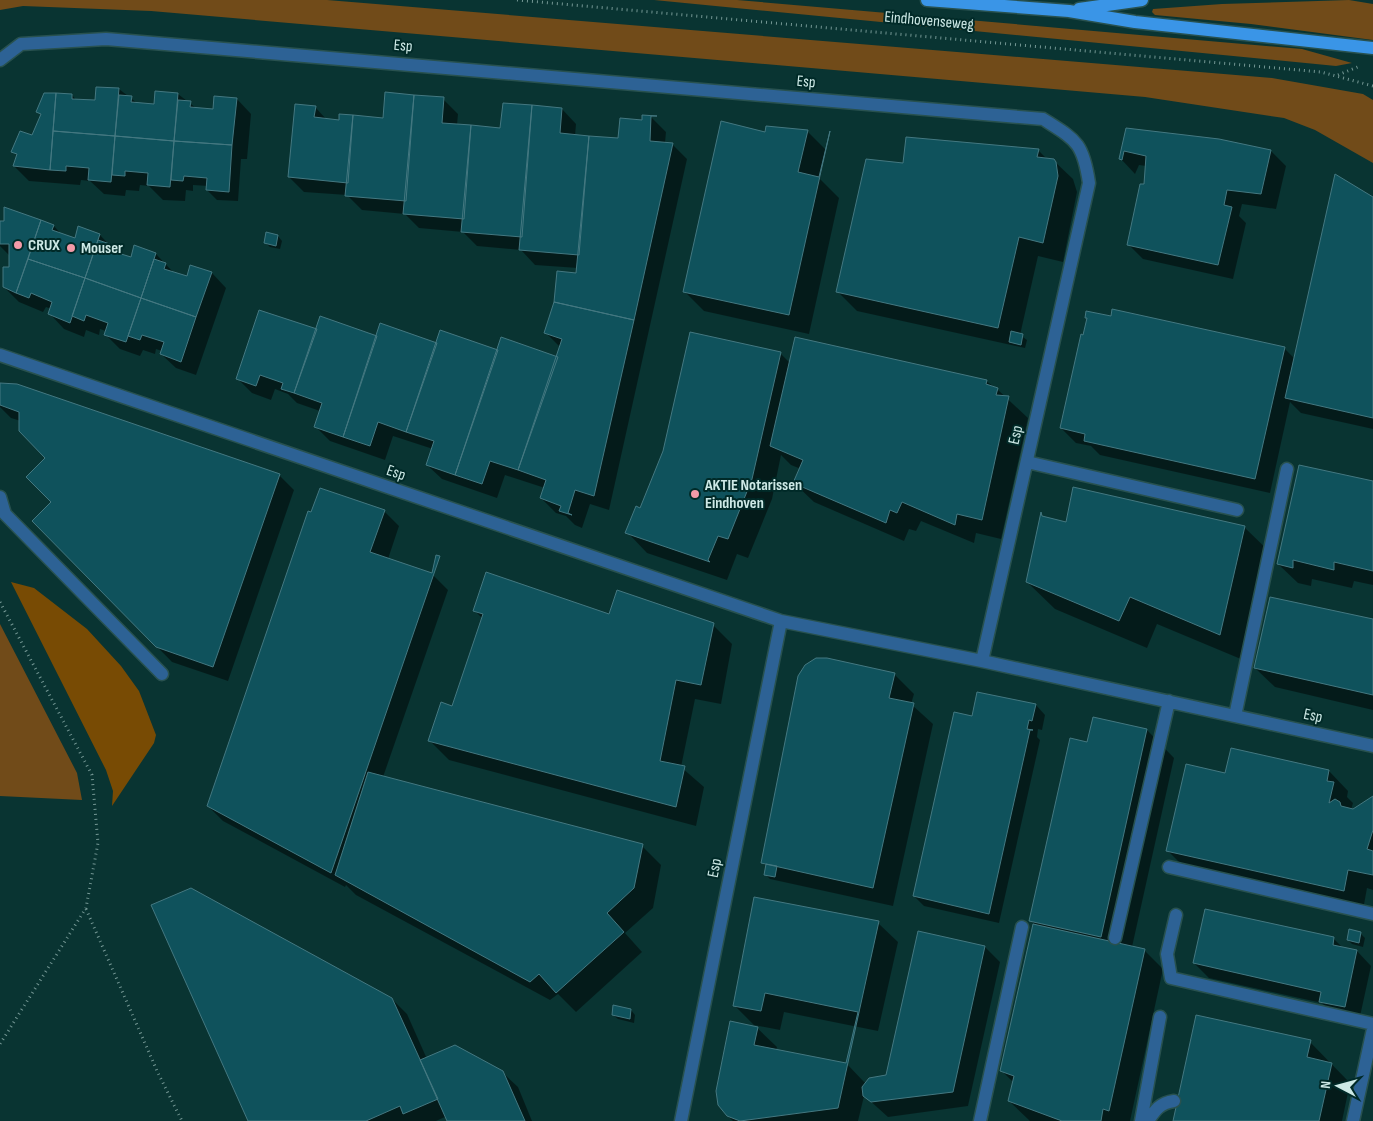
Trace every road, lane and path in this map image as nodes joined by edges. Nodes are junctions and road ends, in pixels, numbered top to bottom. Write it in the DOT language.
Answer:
graph roads {
  1 [pos="516,0"];
  2 [pos="927,0"];
  3 [pos="1142,0"];
  4 [pos="1069,11"];
  5 [pos="1373,48"];
  6 [pos="1,56"];
  7 [pos="1364,65"];
  8 [pos="1337,75"];
  9 [pos="1373,86"];
  10 [pos="0,355"];
  11 [pos="1026,462"];
  12 [pos="1287,469"];
  13 [pos="0,497"];
  14 [pos="1237,510"];
  15 [pos="0,602"];
  16 [pos="781,621"];
  17 [pos="982,660"];
  18 [pos="162,674"];
  19 [pos="1169,701"];
  20 [pos="1235,716"];
  21 [pos="1373,746"];
  22 [pos="1169,868"];
  23 [pos="86,908"];
  24 [pos="1373,914"];
  25 [pos="1176,915"];
  26 [pos="1022,927"];
  27 [pos="1115,938"];
  28 [pos="1160,1017"];
  29 [pos="1373,1024"];
  30 [pos="1373,1029"];
  31 [pos="0,1044"];
  32 [pos="1174,1101"];
  33 [pos="182,1121"];
  34 [pos="681,1121"];
  35 [pos="980,1121"];
  36 [pos="1141,1121"];
  37 [pos="1148,1121"];
  38 [pos="1353,1121"];
  1 -- 8 [label="path, Eindhovenseweg"];
  2 -- 4 [label="main road, Eindhovenseweg"];
  3 -- 4 [label="main road, Eindhovenseweg"];
  4 -- 5 [label="main road, Eindhovenseweg"];
  6 -- 11 [label="street, Esp"];
  7 -- 8 [label="path, Eindhovenseweg"];
  8 -- 9 [label="path, Eindhovenseweg"];
  10 -- 16 [label="street, Esp"];
  11 -- 14 [label="street"];
  11 -- 17 [label="street, Esp"];
  12 -- 20 [label="street"];
  13 -- 18 [label="street"];
  15 -- 23 [label="path"];
  16 -- 17 [label="street, Esp"];
  16 -- 34 [label="street, Esp"];
  17 -- 19 [label="street, Esp"];
  19 -- 20 [label="street, Esp"];
  19 -- 27 [label="street"];
  20 -- 21 [label="street, Esp"];
  22 -- 24 [label="street"];
  23 -- 31 [label="path"];
  23 -- 33 [label="path"];
  25 -- 29 [label="street"];
  26 -- 35 [label="street"];
  28 -- 36 [label="street"];
  30 -- 38 [label="street"];
  32 -- 37 [label="street"];
}
